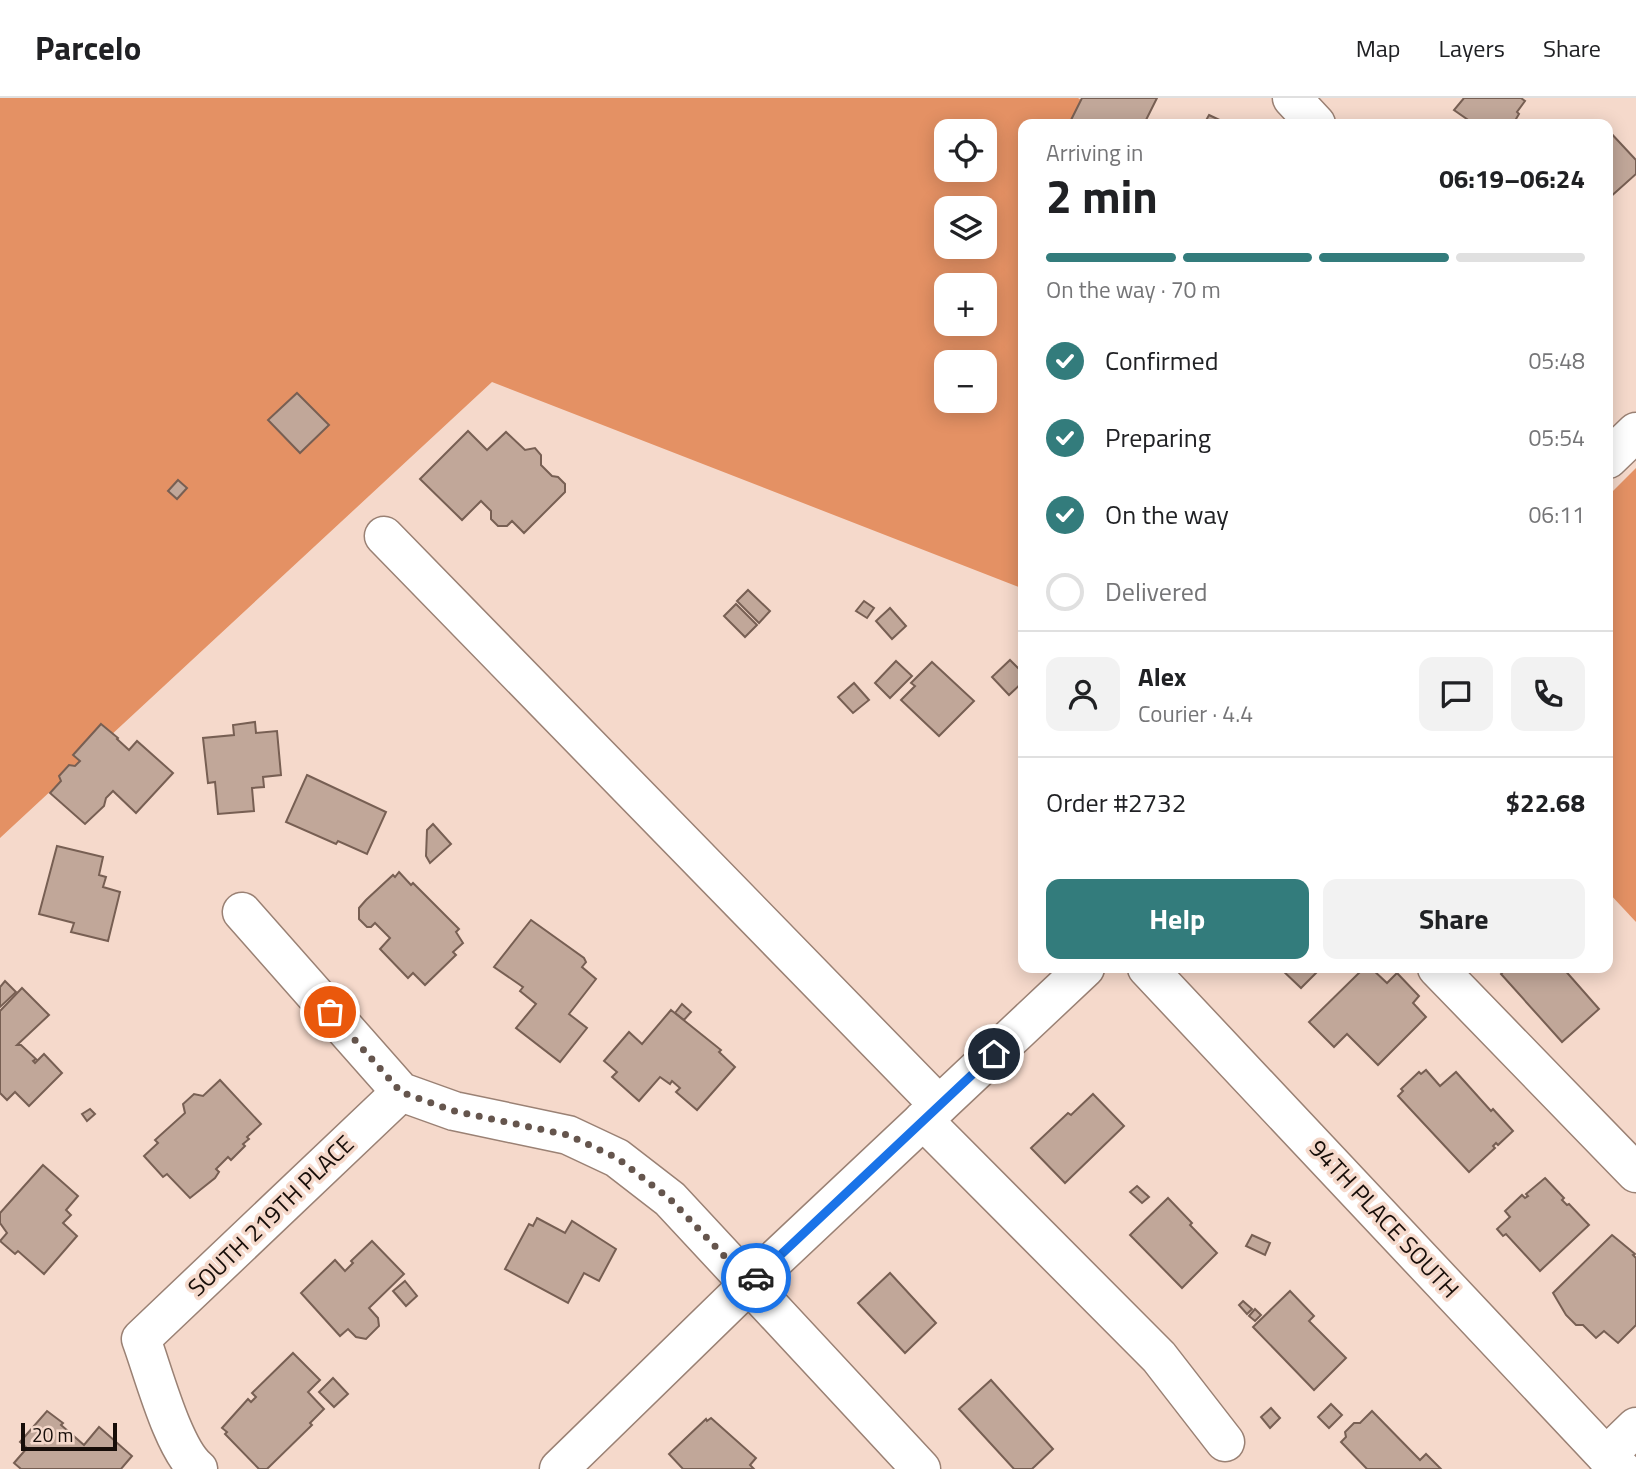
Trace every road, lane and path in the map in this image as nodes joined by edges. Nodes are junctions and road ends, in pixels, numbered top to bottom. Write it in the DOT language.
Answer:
graph roads {
  1 [pos="1292,98"];
  2 [pos="1311,119"];
  3 [pos="384,536"];
  4 [pos="242,912"];
  5 [pos="1080,973"];
  6 [pos="1152,973"];
  7 [pos="1442,973"];
  8 [pos="401,1092"];
  9 [pos="931,1112"];
  10 [pos="1636,1173"];
  11 [pos="750,1283"];
  12 [pos="1636,1427"];
  13 [pos="1225,1442"];
  14 [pos="1614,1462"];
  15 [pos="198,1469"];
  16 [pos="559,1469"];
  17 [pos="921,1469"];
  1 -- 2 [label="street"];
  3 -- 9 [label="street"];
  4 -- 8 [label="street"];
  5 -- 9 [label="street"];
  6 -- 14 [label="street, 94TH PLACE SOUTH"];
  7 -- 10 [label="street"];
  8 -- 11 [label="street"];
  8 -- 15 [label="street, SOUTH 219TH PLACE"];
  9 -- 11 [label="street"];
  9 -- 13 [label="street"];
  11 -- 16 [label="street"];
  11 -- 17 [label="street"];
  12 -- 14 [label="street"];
}
